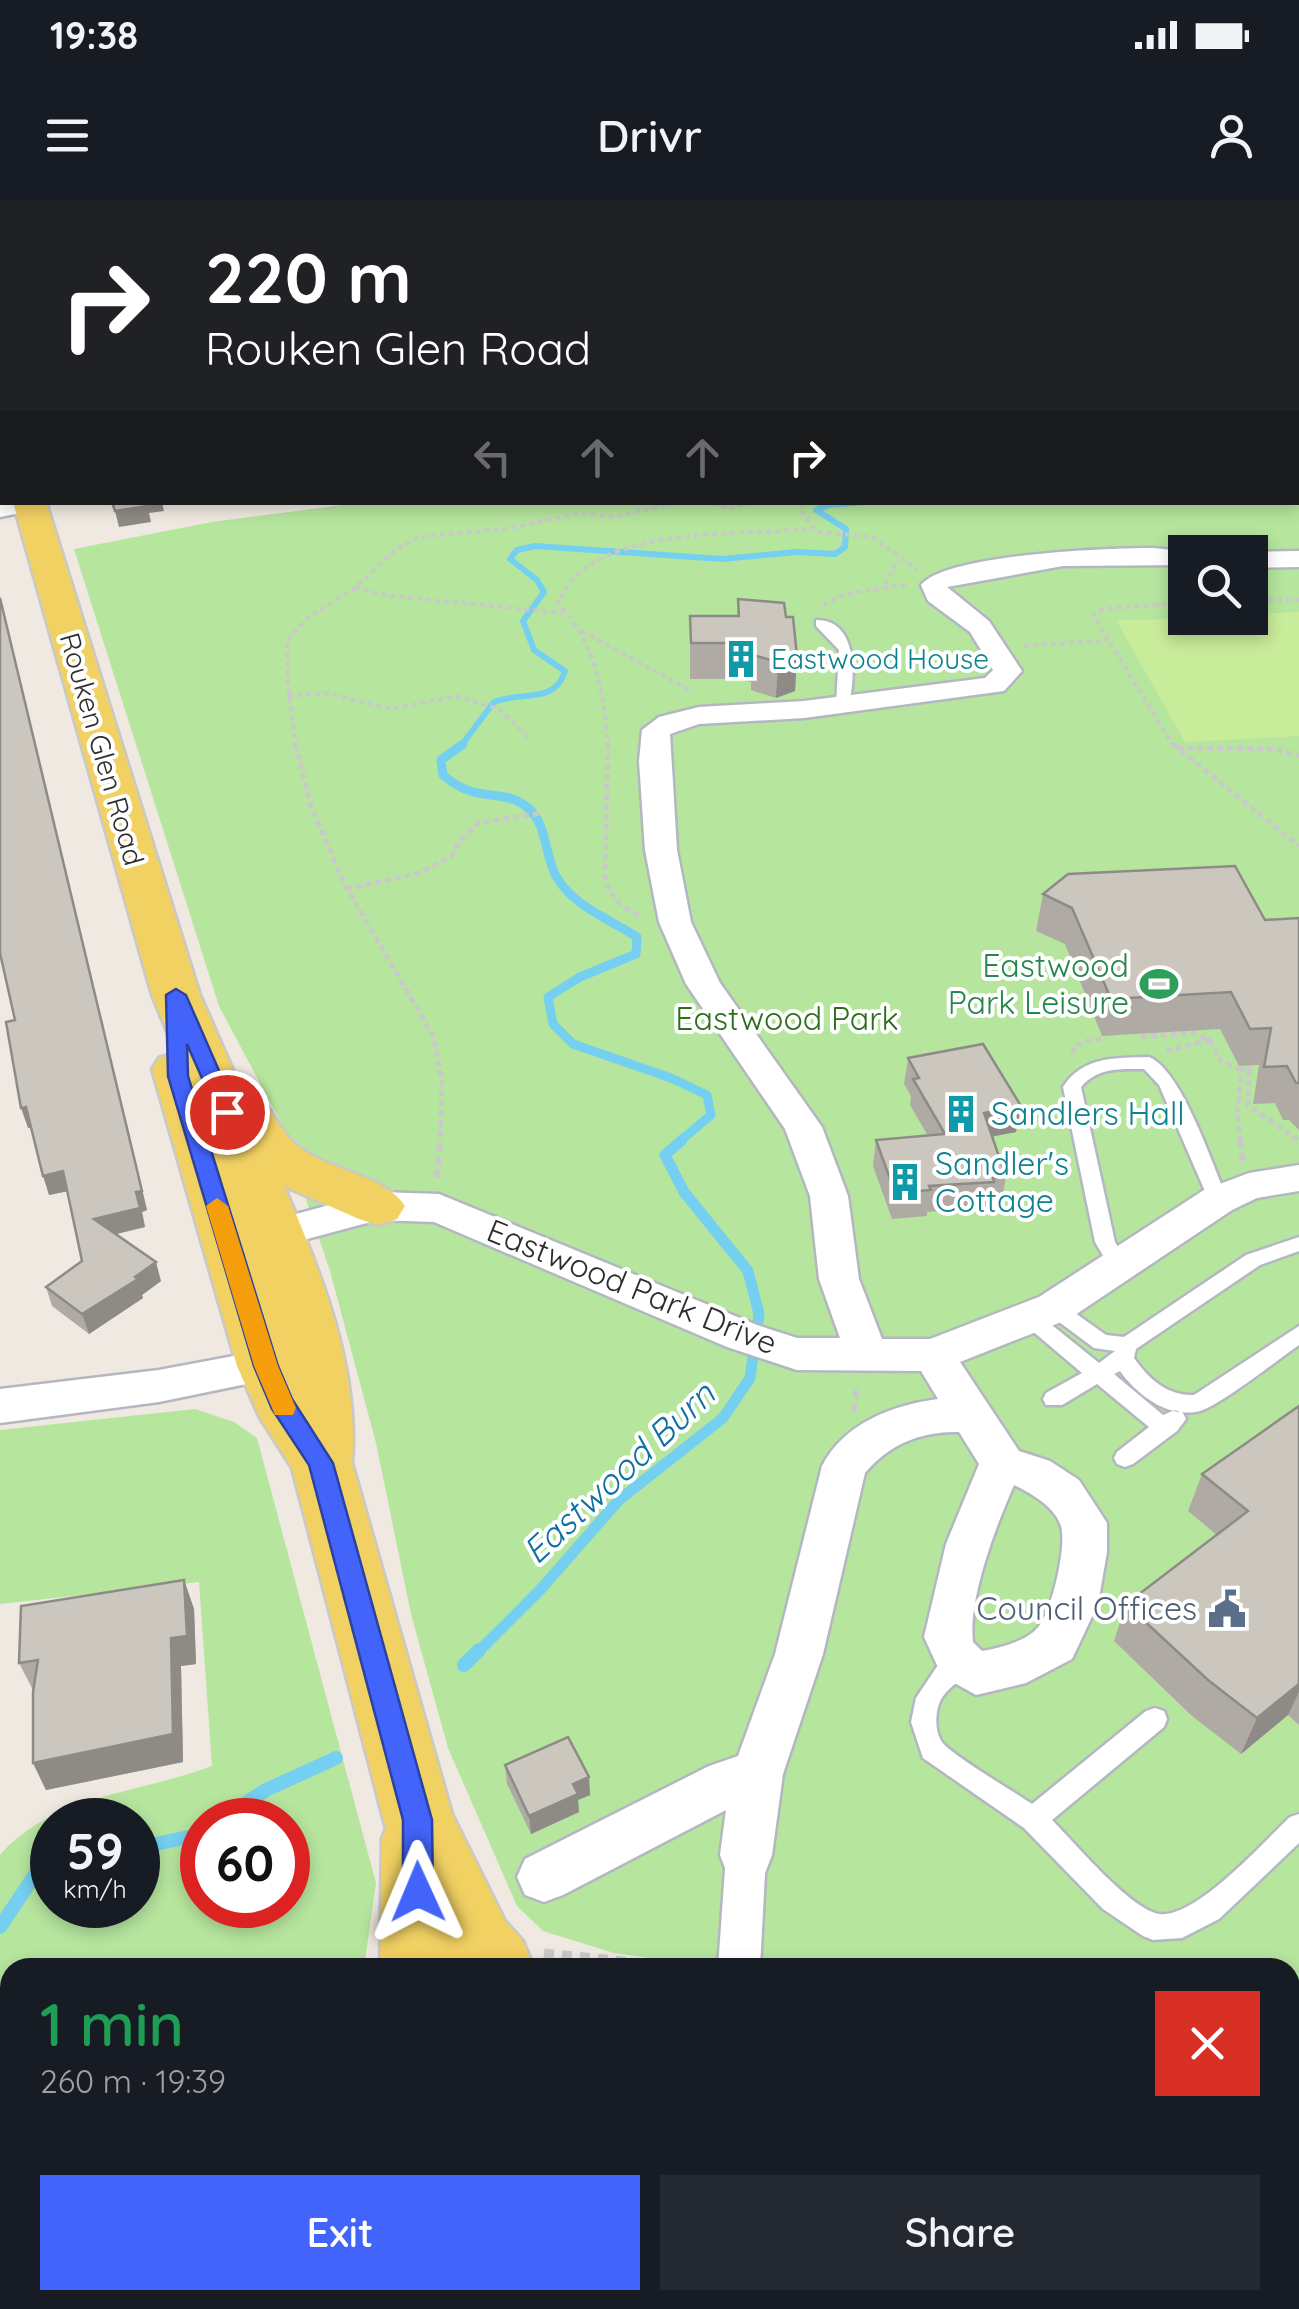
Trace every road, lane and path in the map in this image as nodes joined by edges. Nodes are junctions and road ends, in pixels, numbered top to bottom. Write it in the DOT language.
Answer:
graph roads {
  1 [pos="30,505"];
  2 [pos="664,505"];
  3 [pos="716,505"];
  4 [pos="744,505"];
  5 [pos="801,505"];
  6 [pos="812,529"];
  7 [pos="1168,557"];
  8 [pos="1299,559"];
  9 [pos="898,560"];
  10 [pos="1268,560"];
  11 [pos="939,581"];
  12 [pos="884,586"];
  13 [pos="355,588"];
  14 [pos="1268,600"];
  15 [pos="1299,600"];
  16 [pos="1168,604"];
  17 [pos="563,613"];
  18 [pos="821,623"];
  19 [pos="582,631"];
  20 [pos="1108,640"];
  21 [pos="996,648"];
  22 [pos="288,696"];
  23 [pos="843,705"];
  24 [pos="712,716"];
  25 [pos="532,740"];
  26 [pos="1175,748"];
  27 [pos="1299,756"];
  28 [pos="542,813"];
  29 [pos="1299,846"];
  30 [pos="346,889"];
  31 [pos="675,922"];
  32 [pos="176,995"];
  33 [pos="1210,1040"];
  34 [pos="200,1046"];
  35 [pos="1192,1046"];
  36 [pos="1299,1141"];
  37 [pos="1299,1178"];
  38 [pos="1234,1193"];
  39 [pos="378,1206"];
  40 [pos="440,1208"];
  41 [pos="252,1240"];
  42 [pos="1299,1244"];
  43 [pos="1118,1264"];
  44 [pos="1042,1313"];
  45 [pos="1299,1334"];
  46 [pos="1125,1352"];
  47 [pos="932,1354"];
  48 [pos="868,1356"];
  49 [pos="266,1366"];
  50 [pos="1095,1372"];
  51 [pos="1054,1400"];
  52 [pos="0,1406"];
  53 [pos="1184,1406"];
  54 [pos="970,1415"];
  55 [pos="1168,1424"];
  56 [pos="856,1449"];
  57 [pos="1124,1458"];
  58 [pos="321,1463"];
  59 [pos="1003,1464"];
  60 [pos="962,1665"];
  61 [pos="1155,1719"];
  62 [pos="757,1774"];
  63 [pos="1034,1819"];
  64 [pos="418,1820"];
  65 [pos="1299,1826"];
  66 [pos="746,1855"];
  67 [pos="544,1877"];
  68 [pos="418,1958"];
  69 [pos="487,1958"];
  70 [pos="520,1958"];
  71 [pos="594,1958"];
  72 [pos="740,1958"];
  1 -- 32 [label="main road, Rouken Glen Road"];
  2 -- 13 [label="path"];
  3 -- 4 [label="path"];
  5 -- 6 [label="path"];
  6 -- 9 [label="path"];
  6 -- 17 [label="path"];
  7 -- 11 [label="street"];
  8 -- 10 [label="street"];
  9 -- 11 [label="path"];
  9 -- 12 [label="path"];
  11 -- 12 [label="path"];
  11 -- 21 [label="street"];
  12 -- 18 [label="path"];
  13 -- 17 [label="path"];
  13 -- 22 [label="path"];
  14 -- 15 [label="path"];
  16 -- 20 [label="path"];
  17 -- 19 [label="path"];
  18 -- 23 [label="lane"];
  19 -- 24 [label="path"];
  19 -- 31 [label="path"];
  20 -- 21 [label="path"];
  20 -- 26 [label="path"];
  21 -- 23 [label="street"];
  22 -- 25 [label="path"];
  22 -- 30 [label="path"];
  23 -- 24 [label="street"];
  24 -- 31 [label="street"];
  26 -- 27 [label="path"];
  26 -- 29 [label="path"];
  28 -- 30 [label="path"];
  30 -- 40 [label="path"];
  31 -- 48 [label="street"];
  32 -- 34 [label="main road, Rouken Glen Road"];
  32 -- 41 [label="main road, Rouken Glen Road"];
  33 -- 35 [label="path"];
  34 -- 39 [label="main road"];
  34 -- 41 [label="main road, Rouken Glen Road"];
  36 -- 38 [label="path"];
  37 -- 38 [label="street, Eastwood Park Drive"];
  38 -- 43 [label="street, Eastwood Park Drive"];
  38 -- 43 [label="lane"];
  39 -- 40 [label="street, Eastwood Park Drive"];
  39 -- 41 [label="street, Eastwood Park Drive"];
  40 -- 48 [label="street, Eastwood Park Drive"];
  41 -- 49 [label="main road, Rouken Glen Road"];
  41 -- 58 [label="main road, Rouken Glen Road"];
  42 -- 46 [label="lane"];
  43 -- 44 [label="street, Eastwood Park Drive"];
  44 -- 46 [label="lane"];
  44 -- 47 [label="street, Eastwood Park Drive"];
  44 -- 50 [label="lane"];
  45 -- 53 [label="lane"];
  46 -- 50 [label="lane"];
  46 -- 53 [label="lane"];
  47 -- 48 [label="street, Eastwood Park Drive"];
  47 -- 54 [label="street"];
  48 -- 56 [label="path"];
  49 -- 52 [label="street"];
  49 -- 58 [label="main road, Rouken Glen Road"];
  50 -- 51 [label="lane"];
  50 -- 55 [label="lane"];
  53 -- 55 [label="lane"];
  54 -- 56 [label="street"];
  54 -- 59 [label="street"];
  55 -- 57 [label="lane"];
  56 -- 62 [label="street"];
  58 -- 64 [label="main road, Rouken Glen Road"];
  59 -- 60 [label="street"];
  59 -- 60 [label="street"];
  60 -- 63 [label="lane"];
  61 -- 63 [label="lane"];
  62 -- 66 [label="street"];
  62 -- 67 [label="street"];
  63 -- 65 [label="lane"];
  64 -- 68 [label="main road, Rouken Glen Road"];
  64 -- 69 [label="main road, Rouken Glen Road"];
  66 -- 72 [label="street"];
  70 -- 71 [label="path"];
}
